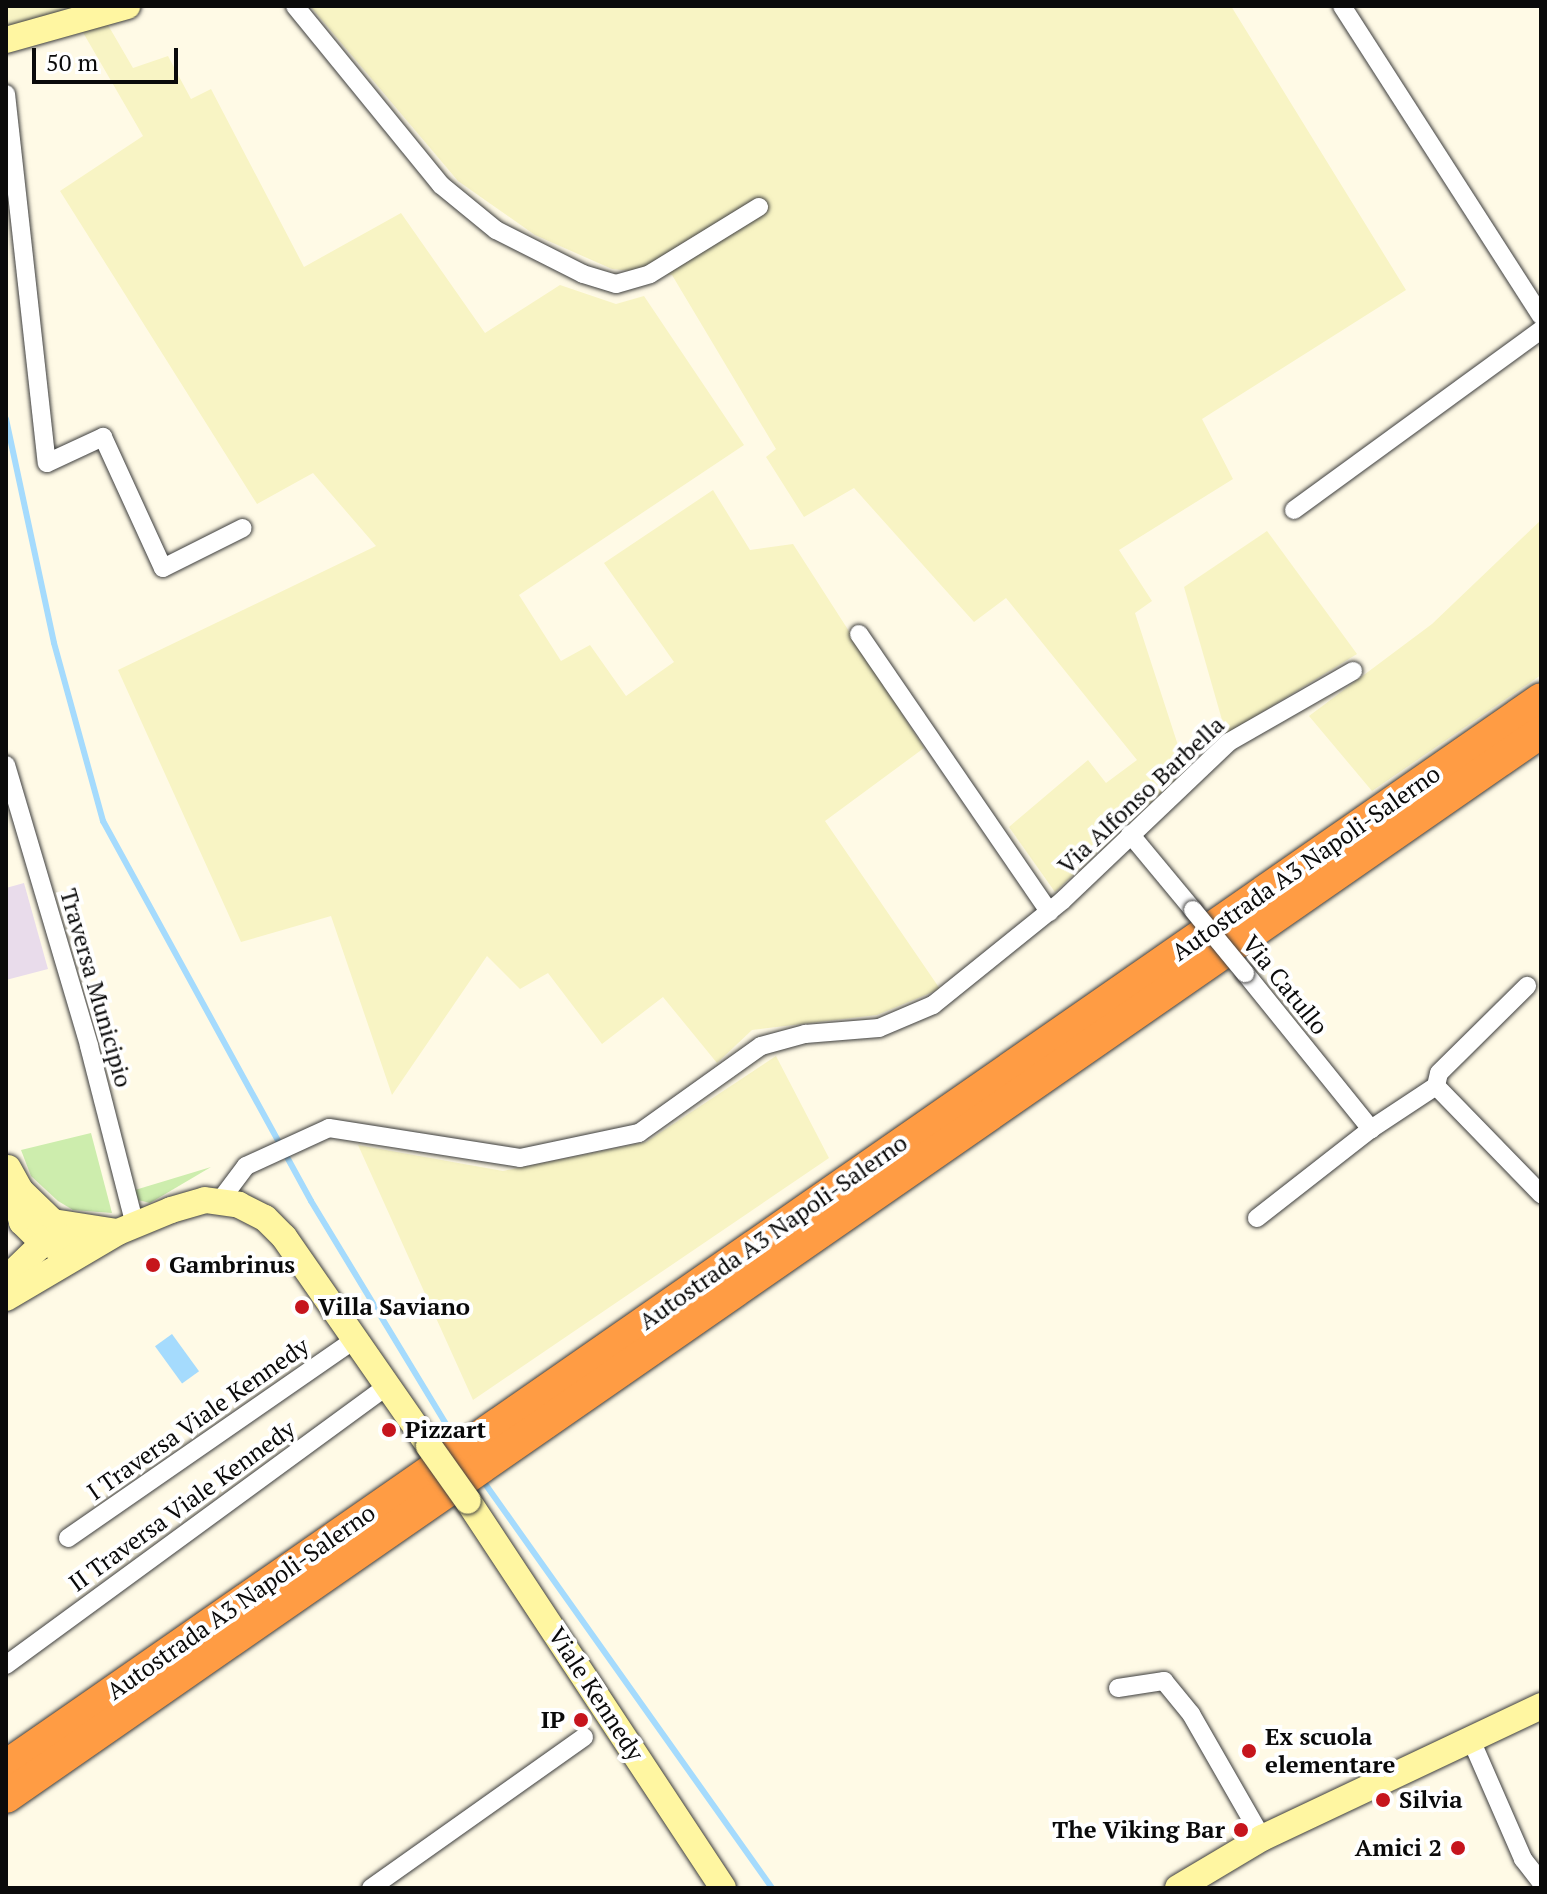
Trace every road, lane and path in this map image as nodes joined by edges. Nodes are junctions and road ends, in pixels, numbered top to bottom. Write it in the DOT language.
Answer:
graph roads {
  1 [pos="127,6"];
  2 [pos="295,6"];
  3 [pos="1342,6"];
  4 [pos="6,40"];
  5 [pos="6,94"];
  6 [pos="759,207"];
  7 [pos="1541,316"];
  8 [pos="1541,330"];
  9 [pos="1294,510"];
  10 [pos="243,528"];
  11 [pos="859,634"];
  12 [pos="1353,671"];
  13 [pos="1541,699"];
  14 [pos="1541,732"];
  15 [pos="6,765"];
  16 [pos="1130,834"];
  17 [pos="1049,912"];
  18 [pos="1527,986"];
  19 [pos="1436,1086"];
  20 [pos="1371,1129"];
  21 [pos="7,1164"];
  22 [pos="1541,1194"];
  23 [pos="219,1202"];
  24 [pos="1257,1218"];
  25 [pos="22,1222"];
  26 [pos="126,1228"];
  27 [pos="65,1236"];
  28 [pos="8,1286"];
  29 [pos="355,1339"];
  30 [pos="387,1386"];
  31 [pos="68,1538"];
  32 [pos="6,1665"];
  33 [pos="1118,1688"];
  34 [pos="1541,1706"];
  35 [pos="584,1737"];
  36 [pos="1472,1742"];
  37 [pos="6,1766"];
  38 [pos="6,1797"];
  39 [pos="1262,1838"];
  40 [pos="1541,1882"];
  41 [pos="371,1888"];
  42 [pos="723,1888"];
  43 [pos="1178,1888"];
  1 -- 4 [label="street"];
  2 -- 6 [label="street"];
  3 -- 7 [label="street"];
  5 -- 10 [label="street"];
  8 -- 9 [label="street"];
  11 -- 17 [label="street, Via Alfonso Barbella"];
  12 -- 16 [label="street, Via Alfonso Barbella"];
  13 -- 37 [label="highway, Autostrada A3 Napoli-Salerno"];
  14 -- 38 [label="highway, Autostrada A3 Napoli-Salerno"];
  15 -- 26 [label="street, Traversa Municipio"];
  16 -- 17 [label="street, Via Alfonso Barbella"];
  16 -- 20 [label="street, Via Catullo, bridge"];
  17 -- 23 [label="street, Via Alfonso Barbella"];
  18 -- 19 [label="street"];
  19 -- 20 [label="street"];
  19 -- 22 [label="street"];
  20 -- 24 [label="street"];
  21 -- 25 [label="street"];
  21 -- 27 [label="street"];
  23 -- 26 [label="street"];
  23 -- 29 [label="street"];
  25 -- 27 [label="street"];
  25 -- 28 [label="street"];
  26 -- 27 [label="street"];
  27 -- 28 [label="street"];
  27 -- 28 [label="street"];
  29 -- 30 [label="street"];
  29 -- 31 [label="street, I Traversa Viale Kennedy"];
  30 -- 32 [label="street, II Traversa Viale Kennedy"];
  30 -- 42 [label="street, Viale Kennedy, bridge"];
  33 -- 39 [label="street"];
  34 -- 36 [label="street"];
  35 -- 41 [label="street"];
  36 -- 39 [label="street"];
  36 -- 40 [label="street"];
  39 -- 43 [label="street"];
}
